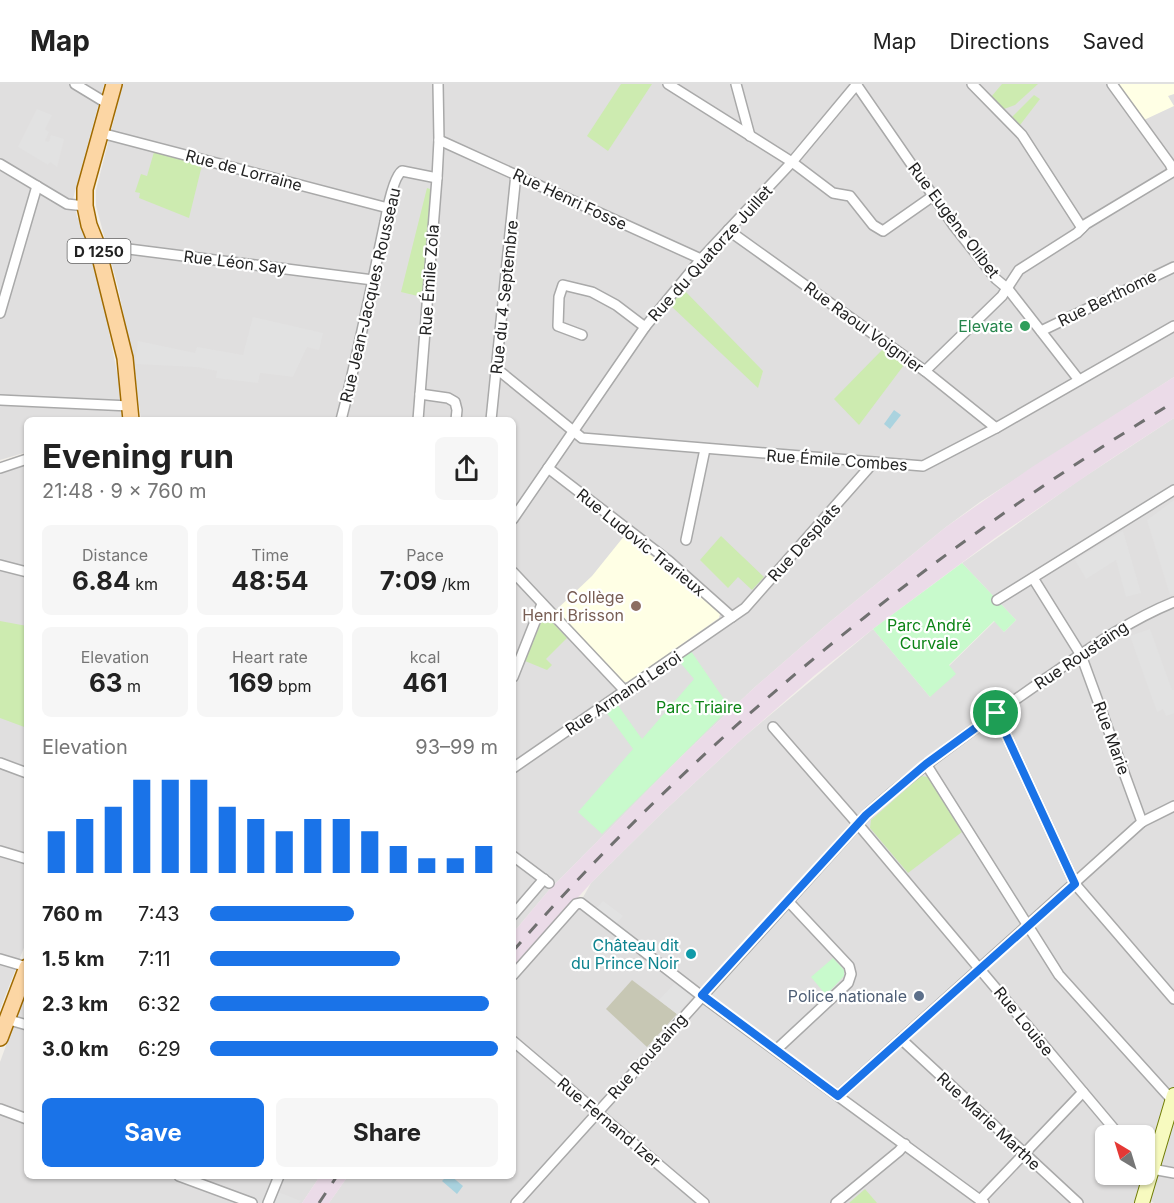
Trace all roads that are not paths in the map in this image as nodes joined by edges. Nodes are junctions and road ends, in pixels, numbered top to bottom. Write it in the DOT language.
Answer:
graph roads {
  1 [pos="75,84"];
  2 [pos="114,84"];
  3 [pos="438,84"];
  4 [pos="668,84"];
  5 [pos="736,84"];
  6 [pos="856,84"];
  7 [pos="972,84"];
  8 [pos="1112,84"];
  9 [pos="108,105"];
  10 [pos="101,133"];
  11 [pos="750,136"];
  12 [pos="439,140"];
  13 [pos="792,162"];
  14 [pos="0,164"];
  15 [pos="1174,171"];
  16 [pos="516,174"];
  17 [pos="437,178"];
  18 [pos="37,186"];
  19 [pos="933,196"];
  20 [pos="85,206"];
  21 [pos="388,208"];
  22 [pos="1082,228"];
  23 [pos="728,230"];
  24 [pos="97,245"];
  25 [pos="701,259"];
  26 [pos="1174,267"];
  27 [pos="373,280"];
  28 [pos="1008,289"];
  29 [pos="0,313"];
  30 [pos="1174,326"];
  31 [pos="645,327"];
  32 [pos="1041,331"];
  33 [pos="582,335"];
  34 [pos="497,369"];
  35 [pos="925,371"];
  36 [pos="1079,380"];
  37 [pos="420,394"];
  38 [pos="0,400"];
  39 [pos="131,413"];
  40 [pos="341,417"];
  41 [pos="418,417"];
  42 [pos="456,417"];
  43 [pos="491,417"];
  44 [pos="996,428"];
  45 [pos="573,432"];
  46 [pos="705,449"];
  47 [pos="24,460"];
  48 [pos="873,463"];
  49 [pos="0,468"];
  50 [pos="548,468"];
  51 [pos="1174,490"];
  52 [pos="516,515"];
  53 [pos="686,540"];
  54 [pos="0,565"];
  55 [pos="24,571"];
  56 [pos="516,575"];
  57 [pos="1034,578"];
  58 [pos="997,600"];
  59 [pos="1174,602"];
  60 [pos="542,604"];
  61 [pos="732,617"];
  62 [pos="1081,655"];
  63 [pos="516,669"];
  64 [pos="625,691"];
  65 [pos="996,713"];
  66 [pos="773,726"];
  67 [pos="0,764"];
  68 [pos="926,764"];
  69 [pos="516,766"];
  70 [pos="24,772"];
  71 [pos="1174,806"];
  72 [pos="1142,822"];
  73 [pos="858,823"];
  74 [pos="0,851"];
  75 [pos="24,858"];
  76 [pos="516,858"];
  77 [pos="1075,884"];
  78 [pos="788,901"];
  79 [pos="516,912"];
  80 [pos="1028,926"];
  81 [pos="0,959"];
  82 [pos="24,966"];
  83 [pos="980,967"];
  84 [pos="516,972"];
  85 [pos="24,974"];
  86 [pos="702,995"];
  87 [pos="1174,999"];
  88 [pos="6,1019"];
  89 [pos="24,1024"];
  90 [pos="0,1038"];
  91 [pos="901,1039"];
  92 [pos="516,1044"];
  93 [pos="776,1050"];
  94 [pos="1083,1092"];
  95 [pos="838,1096"];
  96 [pos="1173,1098"];
  97 [pos="0,1109"];
  98 [pos="597,1112"];
  99 [pos="24,1118"];
  100 [pos="1111,1125"];
  101 [pos="905,1144"];
  102 [pos="1155,1148"];
  103 [pos="1024,1153"];
  104 [pos="1155,1169"];
  105 [pos="1174,1173"];
  106 [pos="187,1179"];
  107 [pos="278,1179"];
  108 [pos="1145,1185"];
  109 [pos="982,1201"];
  110 [pos="252,1203"];
  111 [pos="268,1203"];
  112 [pos="516,1203"];
  113 [pos="704,1203"];
  114 [pos="837,1203"];
  115 [pos="1078,1203"];
  116 [pos="1142,1203"];
  1 -- 9 [label="street"];
  2 -- 9 [label="main road, D 1250"];
  3 -- 12 [label="street, Rue Émile Zola"];
  4 -- 11 [label="street"];
  5 -- 11 [label="street"];
  6 -- 13 [label="street, Rue du Quatorze Juillet"];
  6 -- 19 [label="street, Rue Eugène Olibet"];
  7 -- 22 [label="street"];
  8 -- 15 [label="street"];
  9 -- 10 [label="main road, D 1250"];
  10 -- 20 [label="main road, D 1250"];
  10 -- 21 [label="street, Rue de Lorraine"];
  11 -- 13 [label="street"];
  12 -- 16 [label="street, Rue Henri Fosse"];
  12 -- 17 [label="street, Rue Émile Zola"];
  13 -- 19 [label="street"];
  13 -- 23 [label="street, Rue du Quatorze Juillet"];
  14 -- 18 [label="street"];
  15 -- 22 [label="street"];
  16 -- 25 [label="street, Rue Henri Fosse"];
  16 -- 34 [label="street, Rue du 4 Septembre"];
  17 -- 21 [label="street, Rue Jean-Jacques Rousseau"];
  17 -- 37 [label="street, Rue Émile Zola"];
  18 -- 20 [label="street"];
  18 -- 29 [label="street"];
  19 -- 28 [label="street, Rue Eugène Olibet"];
  20 -- 24 [label="main road, D 1250"];
  21 -- 27 [label="street, Rue Jean-Jacques Rousseau"];
  22 -- 28 [label="street"];
  23 -- 25 [label="street, Rue du Quatorze Juillet"];
  23 -- 35 [label="street, Rue Raoul Voignier"];
  24 -- 27 [label="street, Rue Léon Say"];
  24 -- 39 [label="main road, D 1250"];
  25 -- 31 [label="street, Rue du Quatorze Juillet"];
  26 -- 32 [label="street, Rue Berthome"];
  27 -- 40 [label="street, Rue Jean-Jacques Rousseau"];
  28 -- 32 [label="street, Rue Eugène Olibet"];
  28 -- 35 [label="street"];
  30 -- 36 [label="street, Rue Émile Combes"];
  31 -- 33 [label="street"];
  31 -- 45 [label="street, Rue du Quatorze Juillet"];
  32 -- 36 [label="street, Rue Eugène Olibet"];
  34 -- 43 [label="street, Rue du 4 Septembre"];
  34 -- 45 [label="street"];
  35 -- 44 [label="street, Rue Raoul Voignier"];
  36 -- 44 [label="street, Rue Émile Combes"];
  37 -- 41 [label="street, Rue Émile Zola"];
  37 -- 42 [label="street"];
  38 -- 39 [label="street"];
  44 -- 48 [label="street, Rue Émile Combes"];
  45 -- 46 [label="street, Rue Émile Combes"];
  45 -- 50 [label="street, Rue du Quatorze Juillet"];
  46 -- 48 [label="street, Rue Émile Combes"];
  46 -- 53 [label="street"];
  47 -- 49 [label="street"];
  48 -- 61 [label="street, Rue Desplats"];
  50 -- 52 [label="street, Rue du Quatorze Juillet"];
  50 -- 61 [label="street, Rue Ludovic Trarieux"];
  51 -- 57 [label="street"];
  54 -- 55 [label="street"];
  56 -- 60 [label="street"];
  57 -- 58 [label="street"];
  57 -- 62 [label="street, Rue Marie"];
  59 -- 62 [label="street, Rue Roustaing"];
  60 -- 63 [label="street"];
  60 -- 64 [label="street"];
  61 -- 64 [label="street, Rue Armand Leroi"];
  62 -- 65 [label="street, Rue Roustaing"];
  62 -- 72 [label="street, Rue Marie"];
  64 -- 69 [label="street, Rue Armand Leroi"];
  65 -- 68 [label="street, Rue Roustaing"];
  65 -- 77 [label="street"];
  66 -- 73 [label="street, Rue Louise"];
  67 -- 70 [label="street"];
  68 -- 73 [label="street, Rue Roustaing"];
  68 -- 80 [label="street"];
  71 -- 72 [label="street"];
  72 -- 77 [label="street"];
  73 -- 78 [label="street, Rue Roustaing"];
  73 -- 83 [label="street, Rue Louise"];
  74 -- 75 [label="street"];
  76 -- 79 [label="street"];
  77 -- 80 [label="street"];
  77 -- 87 [label="street"];
  78 -- 86 [label="street, Rue Roustaing"];
  78 -- 93 [label="street"];
  80 -- 83 [label="street"];
  80 -- 96 [label="street"];
  81 -- 82 [label="street"];
  83 -- 91 [label="street"];
  83 -- 94 [label="street, Rue Louise"];
  84 -- 86 [label="street"];
  85 -- 88 [label="main road"];
  86 -- 93 [label="street"];
  86 -- 98 [label="street, Rue Roustaing"];
  88 -- 89 [label="street"];
  88 -- 90 [label="main road"];
  91 -- 95 [label="street"];
  91 -- 103 [label="street, Rue Marie Marthe"];
  92 -- 98 [label="street, Rue Fernand Izer"];
  93 -- 95 [label="street"];
  94 -- 100 [label="street, Rue Louise"];
  94 -- 103 [label="street"];
  95 -- 101 [label="street"];
  96 -- 102 [label="street"];
  97 -- 99 [label="street"];
  98 -- 112 [label="street, Rue Roustaing"];
  98 -- 113 [label="street, Rue Fernand Izer"];
  101 -- 109 [label="street"];
  101 -- 114 [label="street"];
  103 -- 109 [label="street"];
  103 -- 115 [label="street, Rue Marie Marthe"];
  104 -- 105 [label="street"];
  106 -- 110 [label="street"];
  107 -- 111 [label="street"];
  108 -- 116 [label="street"];
}
